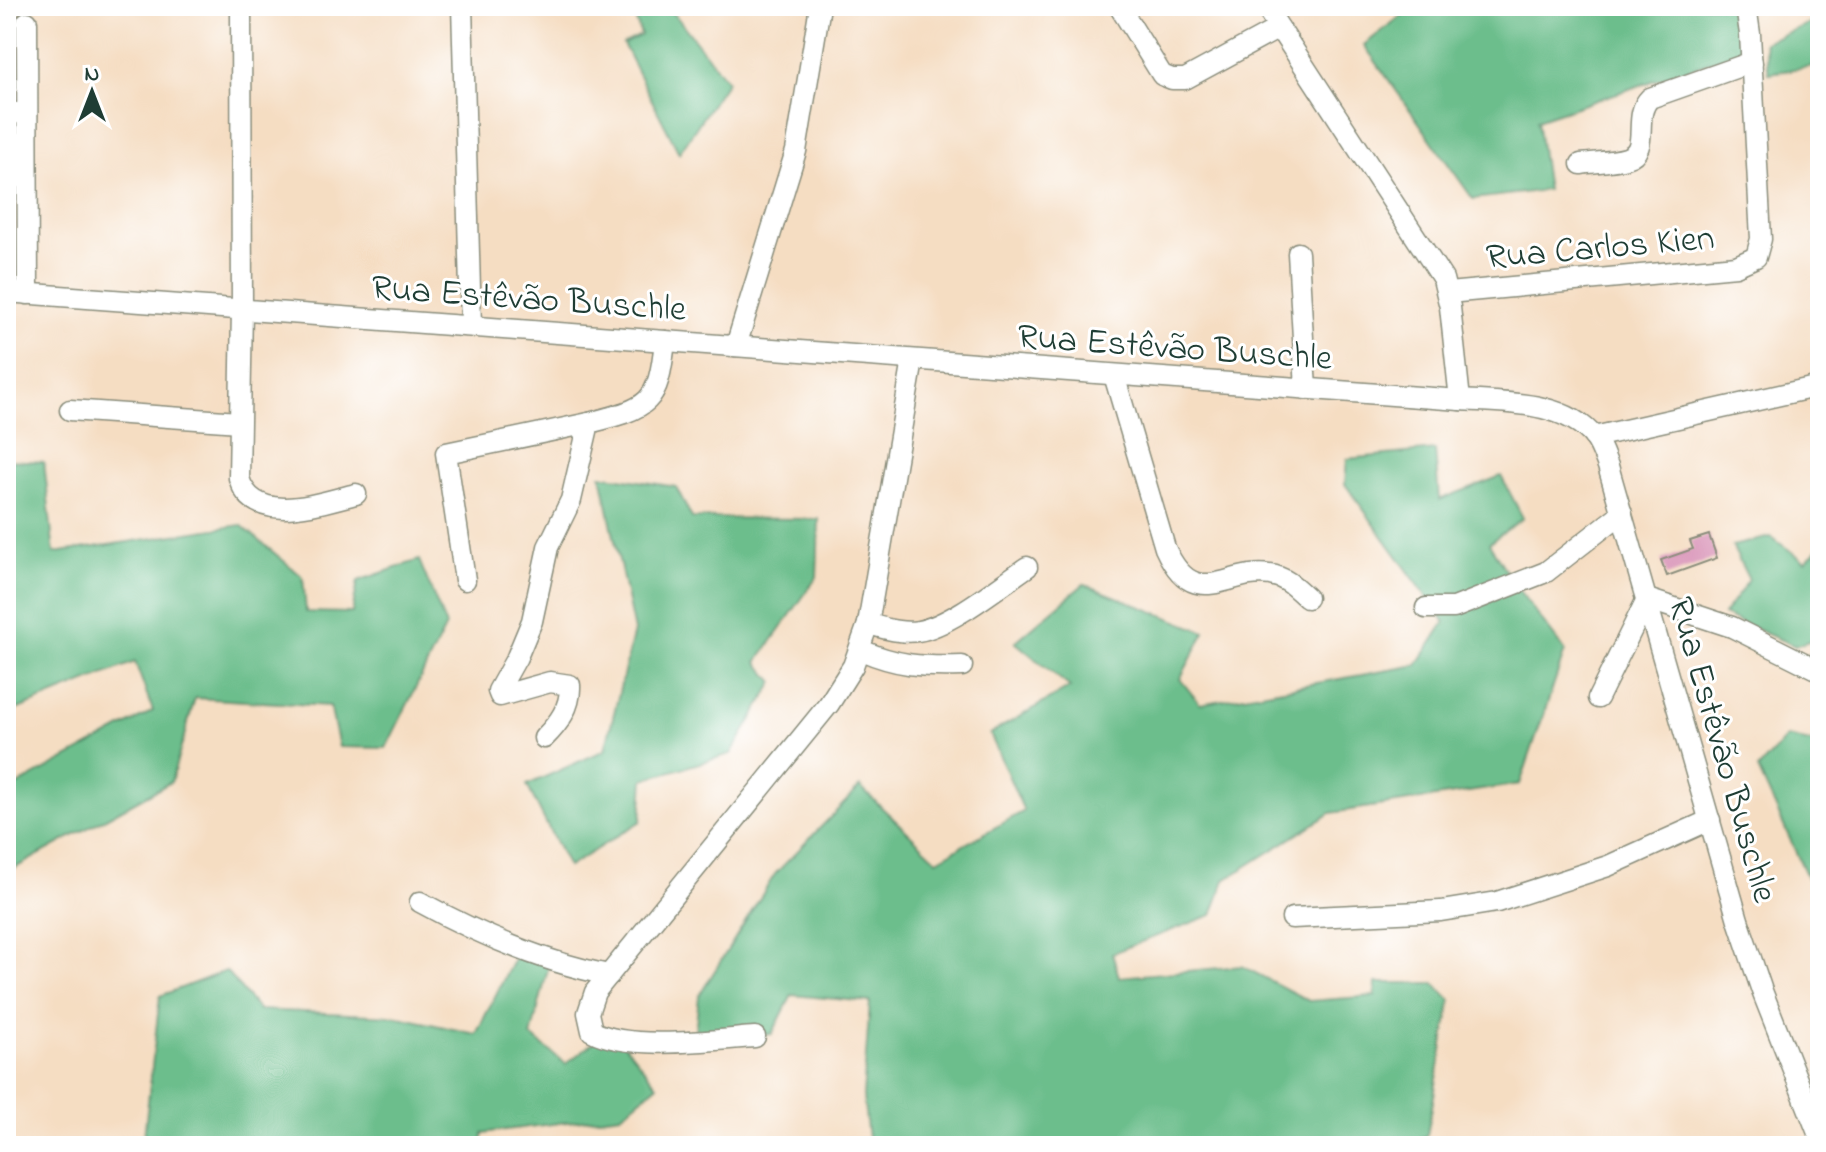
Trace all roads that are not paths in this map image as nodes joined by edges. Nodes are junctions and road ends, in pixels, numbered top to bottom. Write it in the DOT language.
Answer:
graph roads {
  1 [pos="241,6"];
  2 [pos="462,6"];
  3 [pos="820,6"];
  4 [pos="1119,6"];
  5 [pos="1265,6"];
  6 [pos="1746,6"];
  7 [pos="27,22"];
  8 [pos="1279,28"];
  9 [pos="1752,62"];
  10 [pos="6,112"];
  11 [pos="27,114"];
  12 [pos="1581,164"];
  13 [pos="1298,253"];
  14 [pos="6,292"];
  15 [pos="1448,293"];
  16 [pos="28,294"];
  17 [pos="242,309"];
  18 [pos="471,325"];
  19 [pos="665,341"];
  20 [pos="736,346"];
  21 [pos="913,360"];
  22 [pos="1114,375"];
  23 [pos="1820,386"];
  24 [pos="1306,389"];
  25 [pos="1460,400"];
  26 [pos="70,410"];
  27 [pos="239,422"];
  28 [pos="589,423"];
  29 [pos="1594,437"];
  30 [pos="356,494"];
  31 [pos="1622,513"];
  32 [pos="1027,567"];
  33 [pos="465,580"];
  34 [pos="1307,598"];
  35 [pos="1647,599"];
  36 [pos="1426,608"];
  37 [pos="868,624"];
  38 [pos="861,650"];
  39 [pos="962,666"];
  40 [pos="1820,671"];
  41 [pos="1598,698"];
  42 [pos="544,738"];
  43 [pos="1710,820"];
  44 [pos="420,902"];
  45 [pos="1292,918"];
  46 [pos="609,975"];
  47 [pos="755,1037"];
  48 [pos="1820,1138"];
  1 -- 17 [label="street"];
  2 -- 18 [label="street"];
  3 -- 20 [label="street"];
  4 -- 8 [label="street"];
  5 -- 8 [label="street"];
  6 -- 9 [label="street"];
  7 -- 11 [label="street"];
  8 -- 15 [label="street"];
  9 -- 12 [label="street"];
  9 -- 15 [label="street, Rua Carlos Kien"];
  10 -- 11 [label="street"];
  11 -- 16 [label="street"];
  13 -- 24 [label="street"];
  14 -- 16 [label="street, Rua Estêvão Buschle"];
  15 -- 25 [label="street"];
  16 -- 17 [label="street, Rua Estêvão Buschle"];
  17 -- 18 [label="street, Rua Estêvão Buschle"];
  17 -- 27 [label="street"];
  18 -- 19 [label="street, Rua Estêvão Buschle"];
  19 -- 20 [label="street, Rua Estêvão Buschle"];
  19 -- 28 [label="street"];
  20 -- 21 [label="street, Rua Estêvão Buschle"];
  21 -- 22 [label="street, Rua Estêvão Buschle"];
  21 -- 37 [label="street"];
  22 -- 24 [label="street, Rua Estêvão Buschle"];
  22 -- 34 [label="street"];
  23 -- 29 [label="street"];
  24 -- 25 [label="street, Rua Estêvão Buschle"];
  25 -- 29 [label="street, Rua Estêvão Buschle"];
  26 -- 27 [label="street"];
  27 -- 30 [label="street"];
  28 -- 33 [label="street"];
  28 -- 42 [label="street"];
  29 -- 31 [label="street, Rua Estêvão Buschle"];
  31 -- 35 [label="street, Rua Estêvão Buschle"];
  31 -- 36 [label="street"];
  32 -- 37 [label="street"];
  35 -- 40 [label="street"];
  35 -- 41 [label="street"];
  35 -- 43 [label="street, Rua Estêvão Buschle"];
  37 -- 38 [label="street"];
  38 -- 39 [label="street"];
  38 -- 46 [label="street"];
  43 -- 45 [label="street"];
  43 -- 48 [label="street, Rua Estêvão Buschle"];
  44 -- 46 [label="street"];
  46 -- 47 [label="street"];
}
